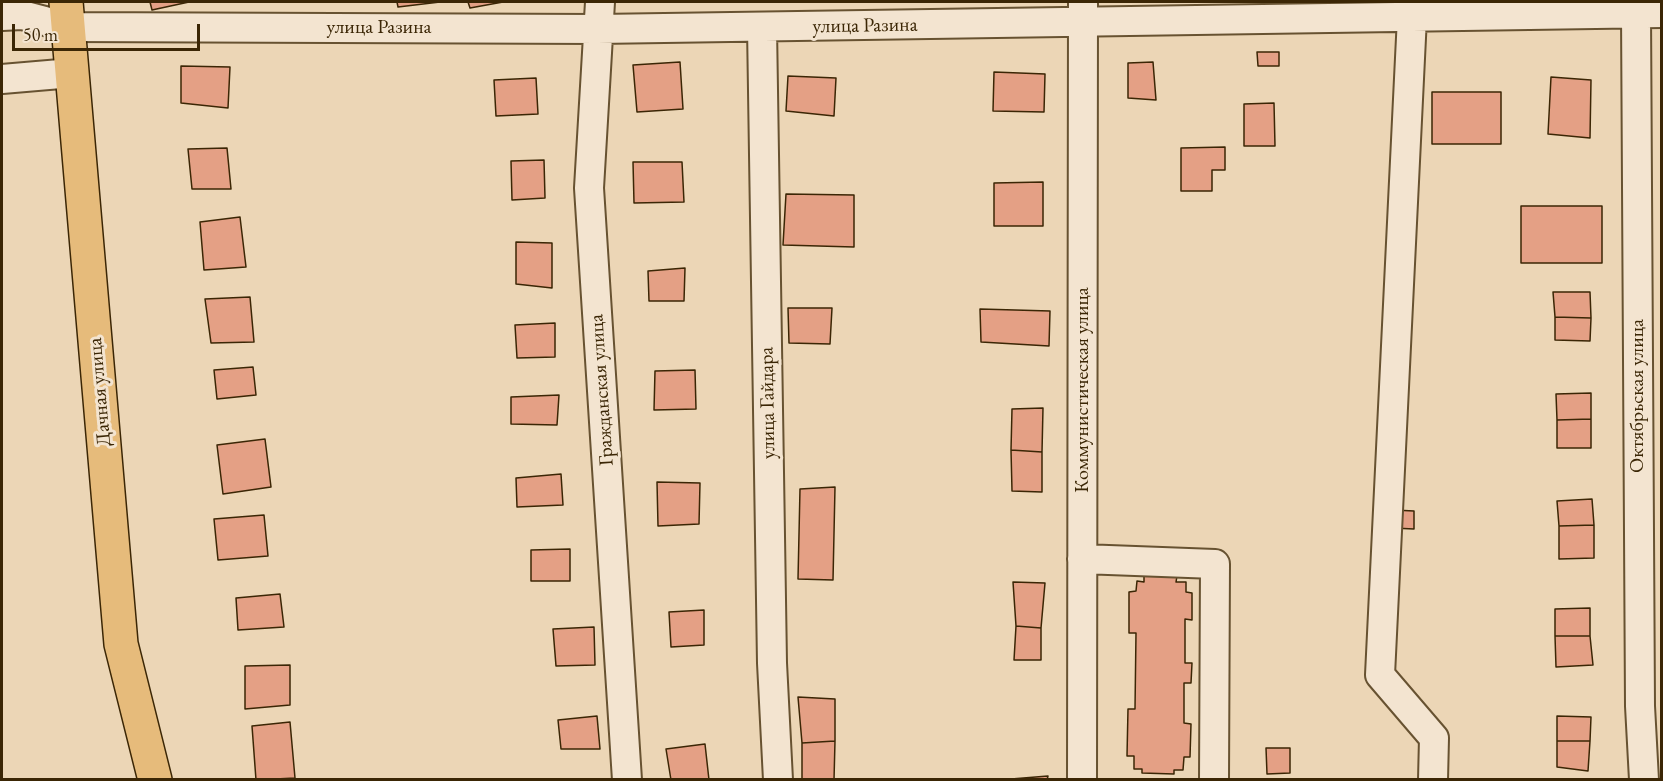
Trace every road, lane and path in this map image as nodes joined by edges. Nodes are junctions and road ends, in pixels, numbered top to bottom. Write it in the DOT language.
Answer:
graph roads {
  1 [pos="1083,12"];
  2 [pos="1649,13"];
  3 [pos="67,14"];
  4 [pos="599,15"];
  5 [pos="2,16"];
  6 [pos="1412,17"];
  7 [pos="762,27"];
  8 [pos="72,73"];
  9 [pos="2,79"];
  10 [pos="1650,497"];
  11 [pos="1082,560"];
  12 [pos="155,780"];
  13 [pos="627,780"];
  14 [pos="778,780"];
  15 [pos="1082,780"];
  16 [pos="1214,780"];
  17 [pos="1433,780"];
  18 [pos="1644,780"];
  1 -- 6 [label="street, улица Разина"];
  1 -- 7 [label="street, улица Разина"];
  1 -- 11 [label="street, Коммунистическая улица"];
  2 -- 6 [label="street, улица Разина"];
  2 -- 10 [label="street, Октябрьская улица"];
  3 -- 4 [label="street, улица Разина"];
  3 -- 5 [label="street, улица Разина"];
  3 -- 8 [label="main road, Дачная улица"];
  4 -- 7 [label="street, улица Разина"];
  4 -- 13 [label="street, Гражданская улица"];
  6 -- 17 [label="street"];
  7 -- 14 [label="street, улица Гайдара"];
  8 -- 9 [label="street"];
  8 -- 12 [label="main road, Дачная улица"];
  10 -- 18 [label="street, Октябрьская улица"];
  11 -- 15 [label="street, Коммунистическая улица"];
  11 -- 16 [label="street"];
}
